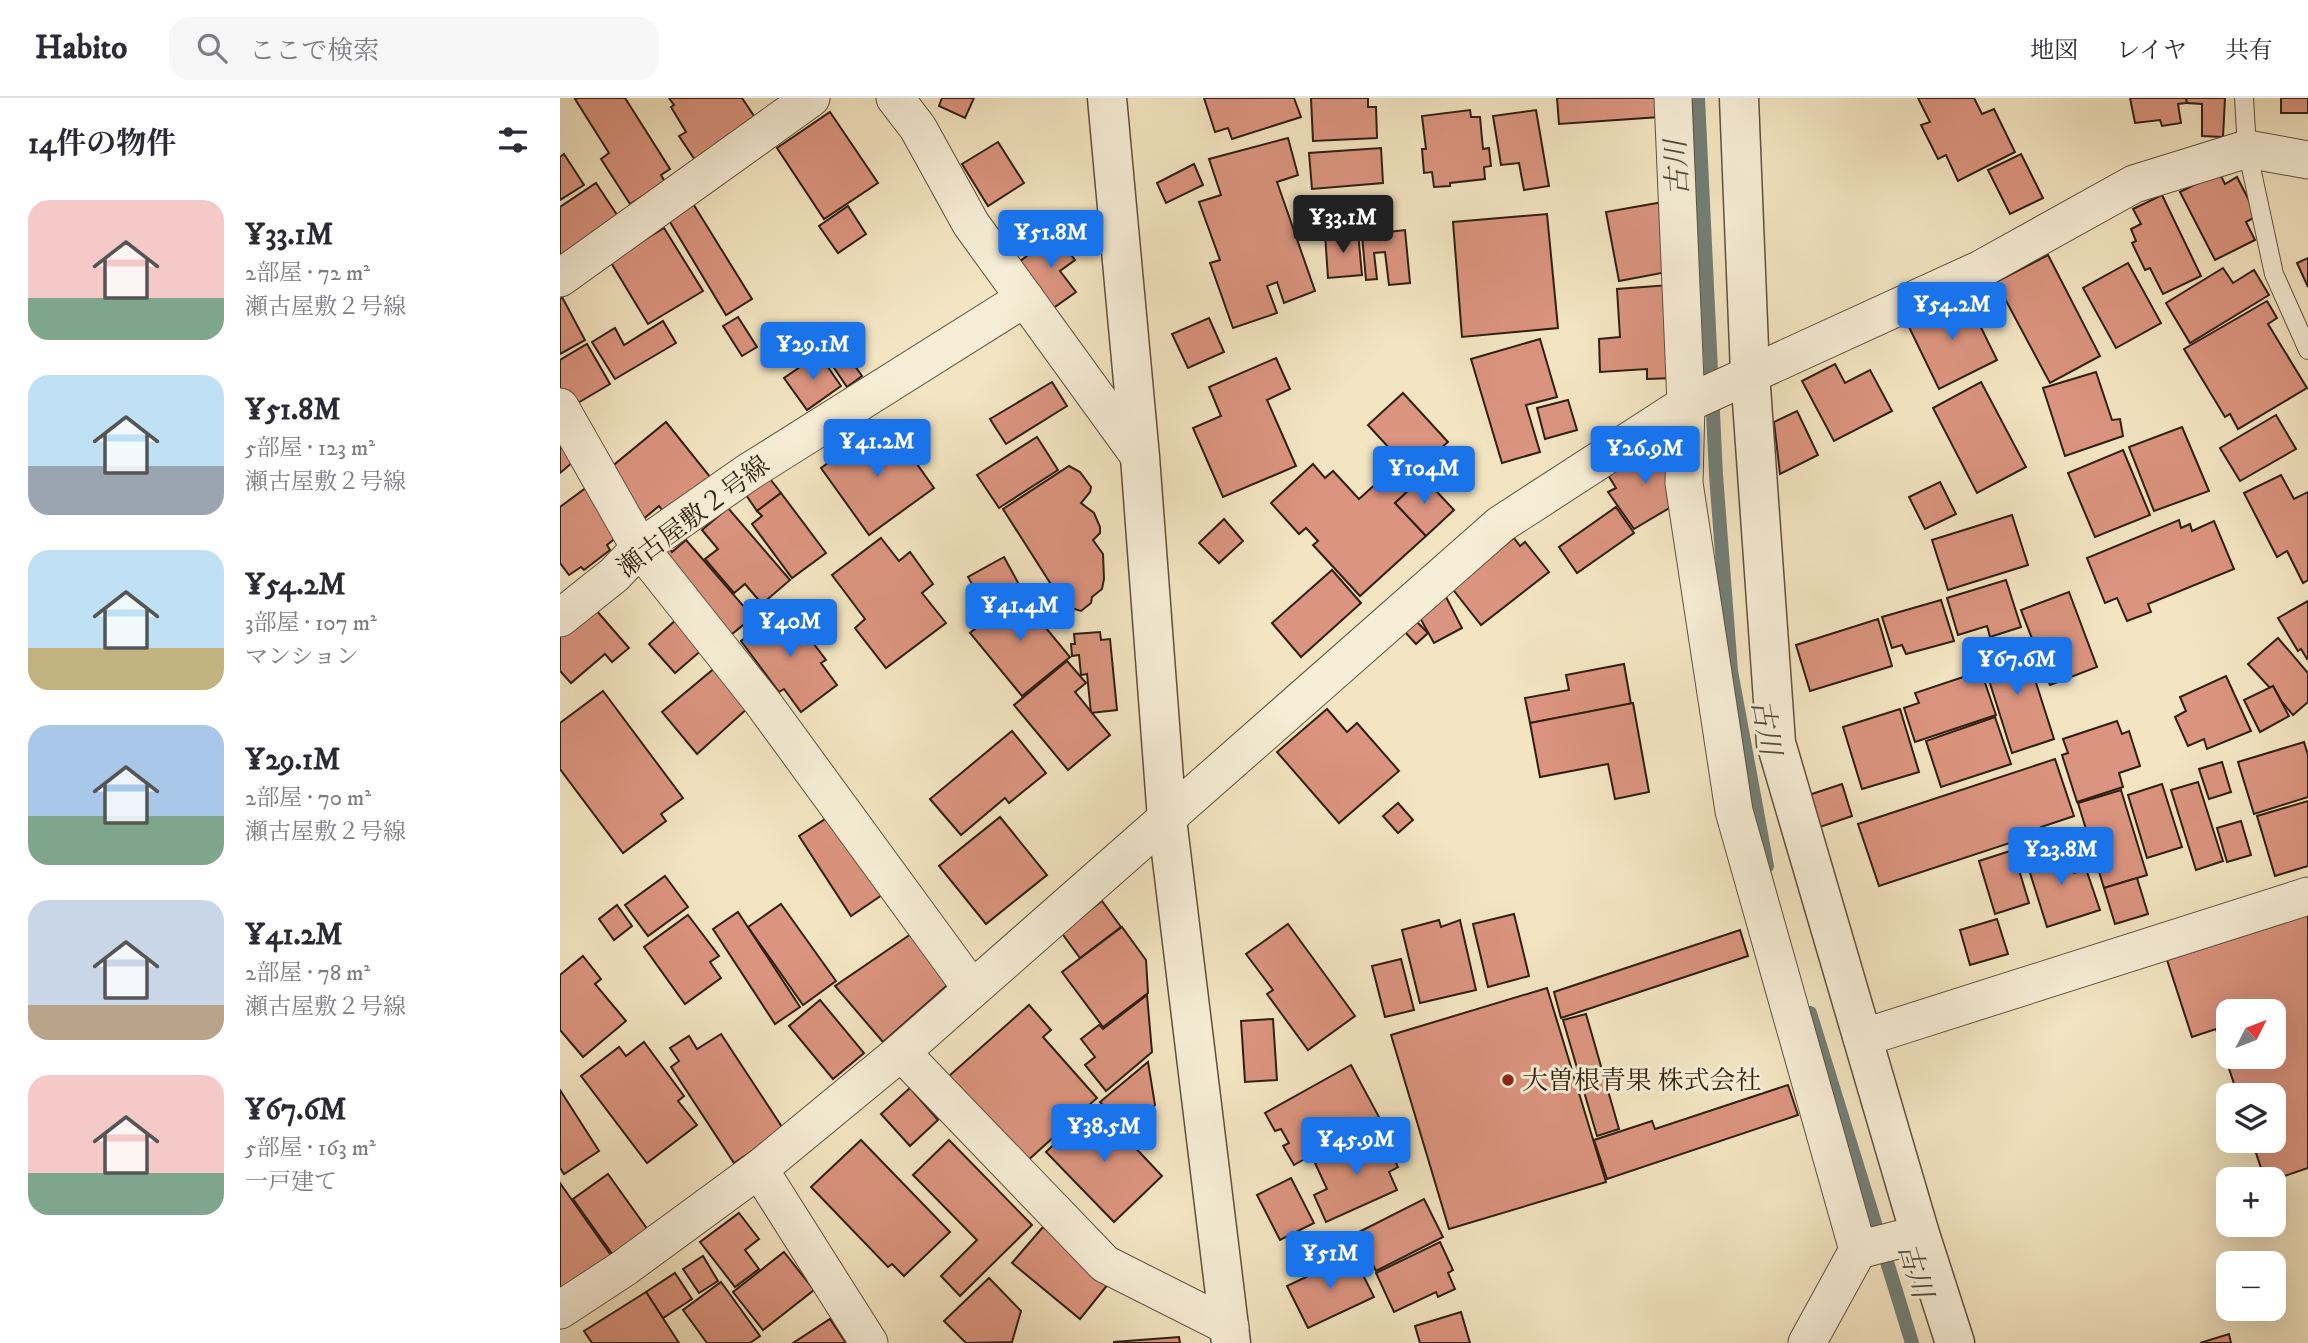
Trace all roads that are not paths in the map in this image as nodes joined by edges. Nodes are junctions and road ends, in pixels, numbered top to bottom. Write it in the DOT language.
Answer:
graph roads {
  1 [pos="811,98"];
  2 [pos="895,98"];
  3 [pos="1107,98"];
  4 [pos="1673,98"];
  5 [pos="1739,98"];
  6 [pos="2244,98"];
  7 [pos="923,113"];
  8 [pos="2247,149"];
  9 [pos="2308,160"];
  10 [pos="560,278"];
  11 [pos="1025,298"];
  12 [pos="2308,350"];
  13 [pos="1741,377"];
  14 [pos="1692,401"];
  15 [pos="560,407"];
  16 [pos="1140,457"];
  17 [pos="640,548"];
  18 [pos="560,618"];
  19 [pos="1167,819"];
  20 [pos="2308,896"];
  21 [pos="972,989"];
  22 [pos="1863,1038"];
  23 [pos="901,1052"];
  24 [pos="759,1170"];
  25 [pos="1887,1243"];
  26 [pos="560,1310"];
  27 [pos="1230,1335"];
  28 [pos="869,1343"];
  29 [pos="1807,1343"];
  30 [pos="1955,1343"];
  1 -- 10 [label="street"];
  2 -- 7 [label="street"];
  3 -- 16 [label="street"];
  4 -- 14 [label="street"];
  5 -- 13 [label="street"];
  6 -- 8 [label="lane"];
  7 -- 11 [label="street"];
  8 -- 9 [label="street"];
  8 -- 12 [label="lane"];
  8 -- 13 [label="street"];
  11 -- 16 [label="street"];
  11 -- 17 [label="street, 瀬古屋敷２号線"];
  13 -- 14 [label="street"];
  13 -- 22 [label="street"];
  14 -- 19 [label="street"];
  14 -- 25 [label="street"];
  15 -- 17 [label="street"];
  16 -- 19 [label="street"];
  17 -- 18 [label="street, 瀬古屋敷２号線"];
  17 -- 21 [label="street"];
  19 -- 21 [label="street"];
  19 -- 27 [label="street"];
  20 -- 22 [label="street"];
  21 -- 23 [label="street"];
  22 -- 25 [label="street"];
  23 -- 24 [label="street"];
  23 -- 27 [label="street"];
  24 -- 26 [label="street"];
  24 -- 28 [label="street"];
  25 -- 29 [label="street"];
  25 -- 30 [label="street"];
}
